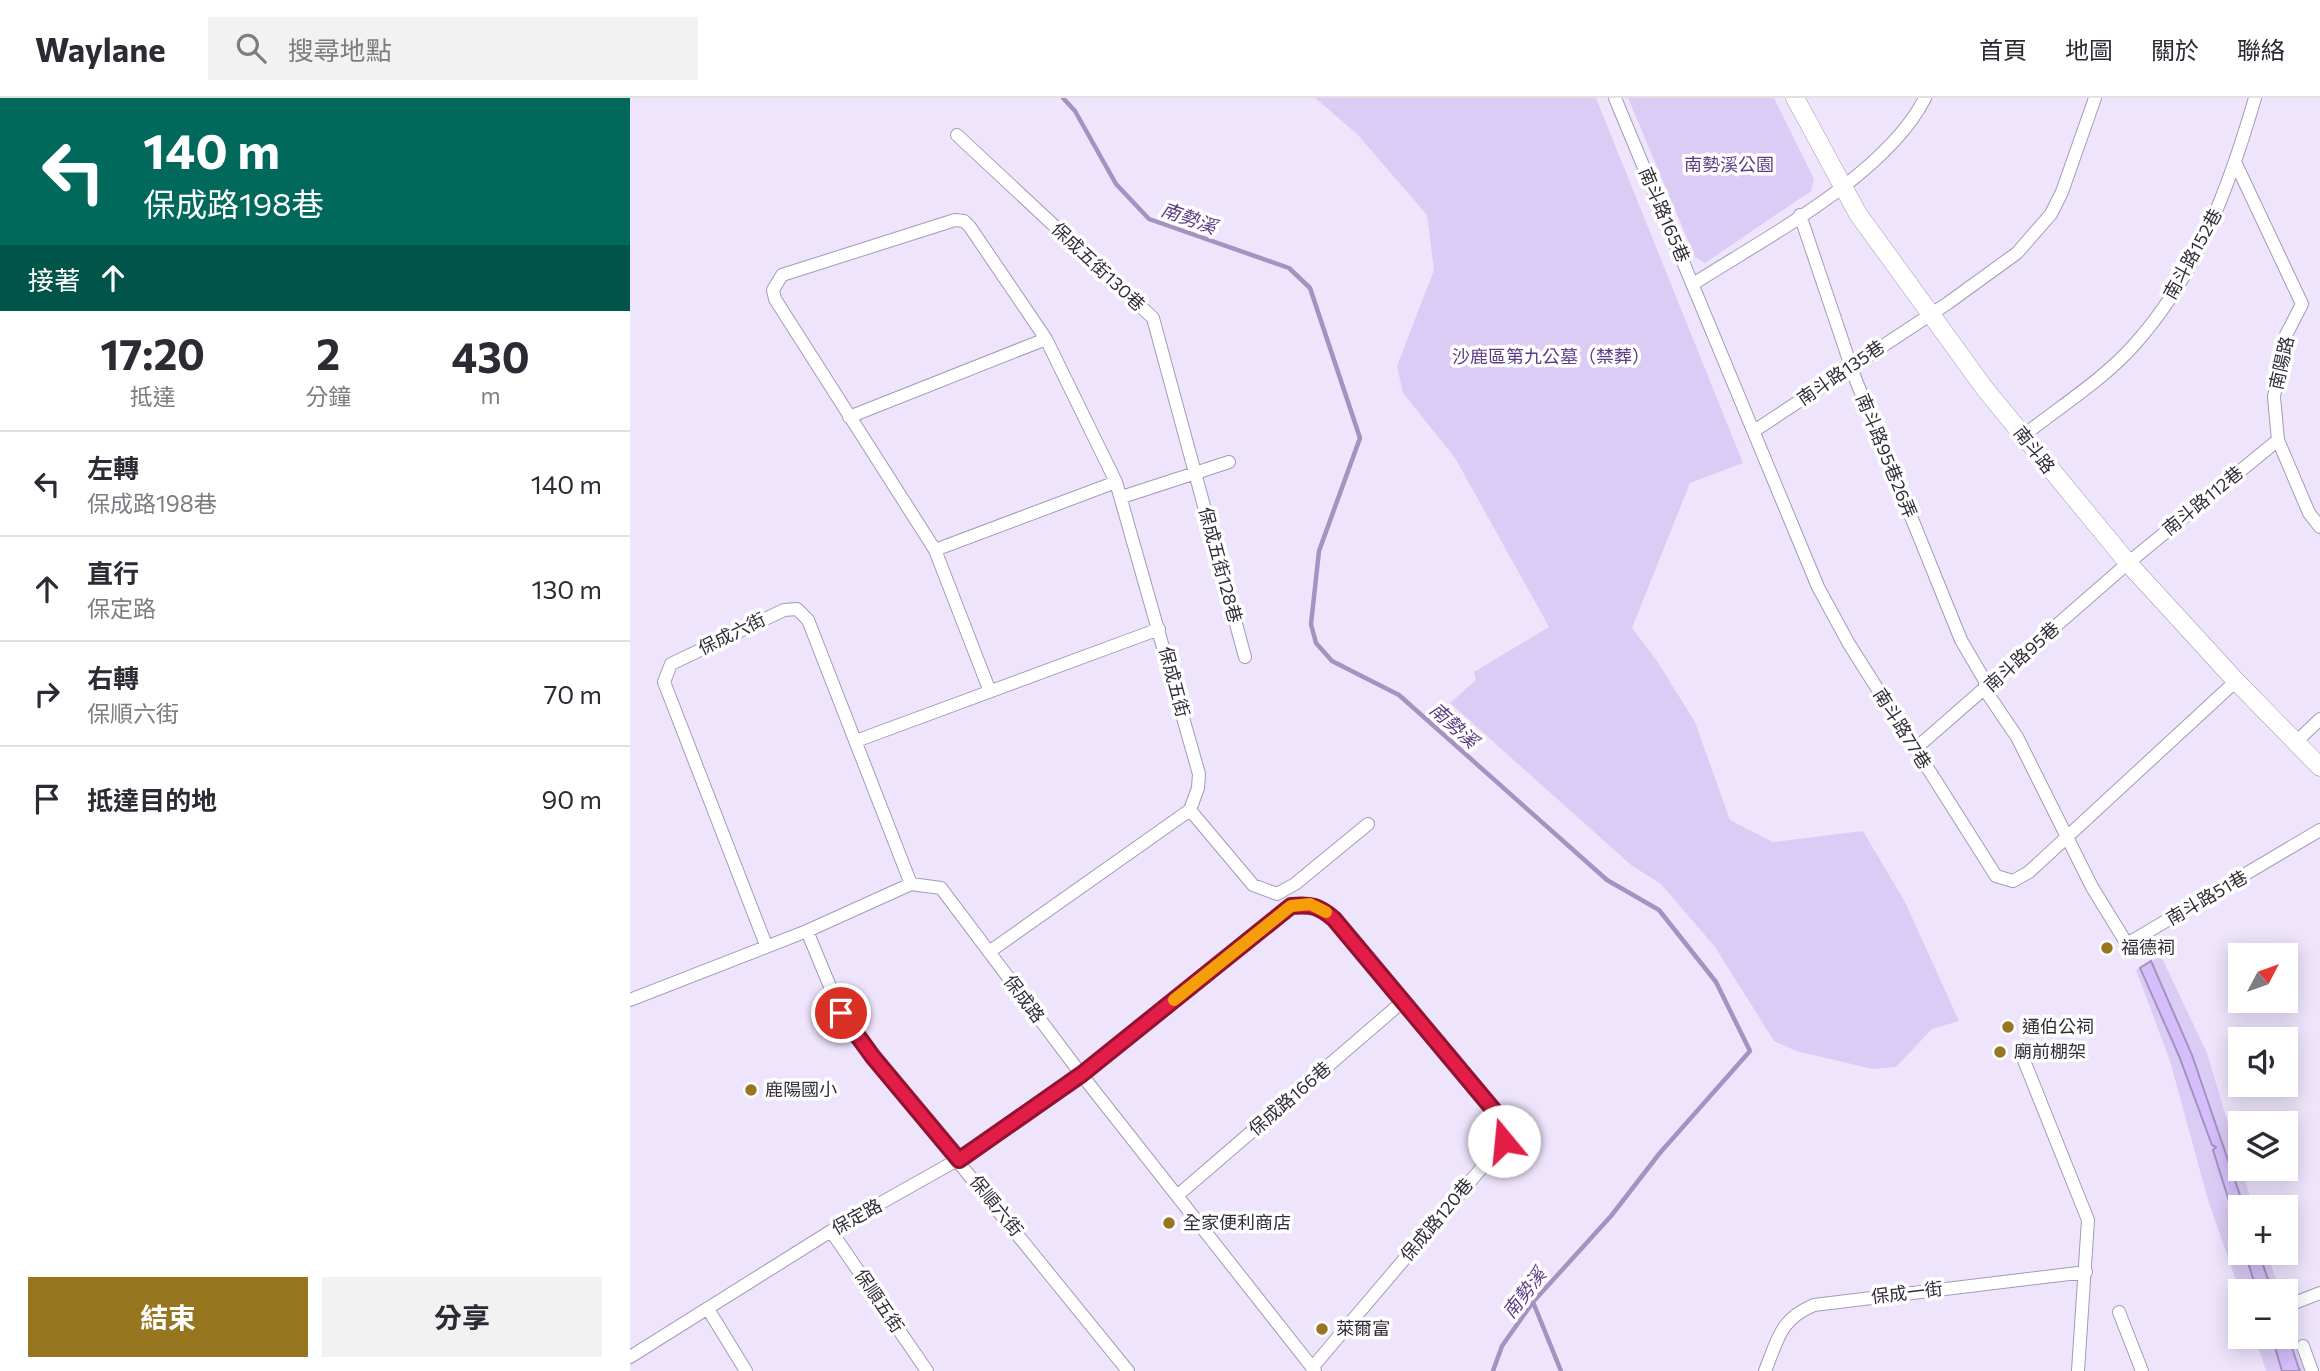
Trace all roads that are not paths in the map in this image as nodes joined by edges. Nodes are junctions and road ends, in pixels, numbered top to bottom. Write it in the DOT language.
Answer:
graph roads {
  1 [pos="1615,98"];
  2 [pos="1795,98"];
  3 [pos="1925,98"];
  4 [pos="2095,98"];
  5 [pos="2255,98"];
  6 [pos="957,135"];
  7 [pos="2236,164"];
  8 [pos="1842,185"];
  9 [pos="1800,215"];
  10 [pos="1693,284"];
  11 [pos="1928,314"];
  12 [pos="1046,339"];
  13 [pos="1850,367"];
  14 [pos="849,417"];
  15 [pos="1754,431"];
  16 [pos="2023,436"];
  17 [pos="2278,440"];
  18 [pos="1229,461"];
  19 [pos="1195,473"];
  20 [pos="1116,482"];
  21 [pos="1122,498"];
  22 [pos="2320,527"];
  23 [pos="935,550"];
  24 [pos="2128,563"];
  25 [pos="1159,629"];
  26 [pos="1245,657"];
  27 [pos="2236,681"];
  28 [pos="989,689"];
  29 [pos="1985,690"];
  30 [pos="2320,719"];
  31 [pos="856,741"];
  32 [pos="2295,743"];
  33 [pos="1915,748"];
  34 [pos="2320,767"];
  35 [pos="1190,810"];
  36 [pos="1368,824"];
  37 [pos="2320,830"];
  38 [pos="2068,835"];
  39 [pos="911,884"];
  40 [pos="1322,908"];
  41 [pos="807,931"];
  42 [pos="766,945"];
  43 [pos="989,952"];
  44 [pos="630,1000"];
  45 [pos="1401,1003"];
  46 [pos="2023,1058"];
  47 [pos="1082,1074"];
  48 [pos="959,1160"];
  49 [pos="1178,1195"];
  50 [pos="831,1231"];
  51 [pos="2086,1272"];
  52 [pos="2320,1293"];
  53 [pos="2298,1302"];
  54 [pos="708,1308"];
  55 [pos="2119,1312"];
  56 [pos="2303,1346"];
  57 [pos="630,1357"];
  58 [pos="1313,1369"];
  59 [pos="746,1371"];
  60 [pos="928,1371"];
  61 [pos="1128,1371"];
  62 [pos="1765,1371"];
  63 [pos="2078,1371"];
  64 [pos="2142,1371"];
  65 [pos="2312,1371"];
  1 -- 10 [label="street, 南斗路165巷"];
  2 -- 8 [label="street, 南斗路"];
  3 -- 8 [label="street, 南斗路165巷"];
  4 -- 11 [label="street, 南斗路135巷"];
  5 -- 7 [label="street, 南斗路152巷"];
  6 -- 19 [label="street, 保成五街130巷"];
  7 -- 16 [label="street, 南斗路152巷"];
  7 -- 17 [label="street, 南陽路"];
  8 -- 9 [label="street, 南斗路165巷"];
  8 -- 11 [label="street, 南斗路"];
  9 -- 10 [label="street, 南斗路165巷"];
  9 -- 13 [label="street, 南斗路95巷26弄"];
  10 -- 15 [label="street, 南斗路77巷"];
  11 -- 13 [label="street, 南斗路135巷"];
  11 -- 16 [label="street, 南斗路"];
  12 -- 14 [label="street"];
  12 -- 14 [label="street"];
  12 -- 20 [label="street"];
  13 -- 15 [label="street, 南斗路135巷"];
  13 -- 29 [label="street, 南斗路95巷26弄"];
  14 -- 23 [label="street"];
  15 -- 33 [label="street, 南斗路77巷"];
  16 -- 24 [label="street, 南斗路"];
  17 -- 22 [label="street, 南陽路"];
  17 -- 24 [label="street, 南斗路112巷"];
  18 -- 19 [label="street"];
  19 -- 21 [label="street"];
  19 -- 26 [label="street, 保成五街128巷"];
  20 -- 21 [label="street"];
  20 -- 23 [label="street"];
  21 -- 25 [label="street"];
  23 -- 28 [label="street"];
  24 -- 27 [label="street, 南斗路"];
  24 -- 29 [label="street, 南斗路95巷"];
  25 -- 28 [label="street, 保成五街"];
  25 -- 35 [label="street, 保成五街"];
  27 -- 32 [label="street, 南斗路"];
  27 -- 38 [label="street, 南斗路77巷"];
  28 -- 31 [label="street, 保成五街"];
  29 -- 33 [label="street, 南斗路95巷"];
  29 -- 38 [label="street, 南斗路95巷26弄"];
  30 -- 32 [label="street"];
  31 -- 39 [label="street, 保成六街"];
  31 -- 42 [label="street, 保成六街"];
  32 -- 34 [label="street, 南斗路"];
  33 -- 38 [label="street, 南斗路77巷"];
  35 -- 36 [label="street"];
  35 -- 43 [label="street"];
  37 -- 38 [label="street, 南斗路51巷"];
  39 -- 41 [label="street"];
  39 -- 43 [label="street, 保成路"];
  40 -- 45 [label="street, 保成路120巷"];
  40 -- 47 [label="street, 保定路"];
  41 -- 42 [label="street"];
  41 -- 48 [label="street, 保順六街"];
  42 -- 44 [label="street"];
  43 -- 47 [label="street, 保成路"];
  45 -- 49 [label="street, 保成路166巷"];
  45 -- 58 [label="street, 保成路120巷"];
  46 -- 51 [label="street"];
  47 -- 48 [label="street, 保定路"];
  47 -- 49 [label="street, 保成路"];
  48 -- 50 [label="street, 保定路"];
  48 -- 61 [label="street, 保順六街"];
  49 -- 58 [label="street, 保成路"];
  50 -- 54 [label="street, 保定路"];
  50 -- 60 [label="street, 保順五街"];
  51 -- 62 [label="street, 保成一街"];
  51 -- 63 [label="street"];
  52 -- 53 [label="street"];
  54 -- 57 [label="street, 保定路"];
  54 -- 59 [label="street"];
  55 -- 64 [label="street"];
  56 -- 65 [label="street"];
}
